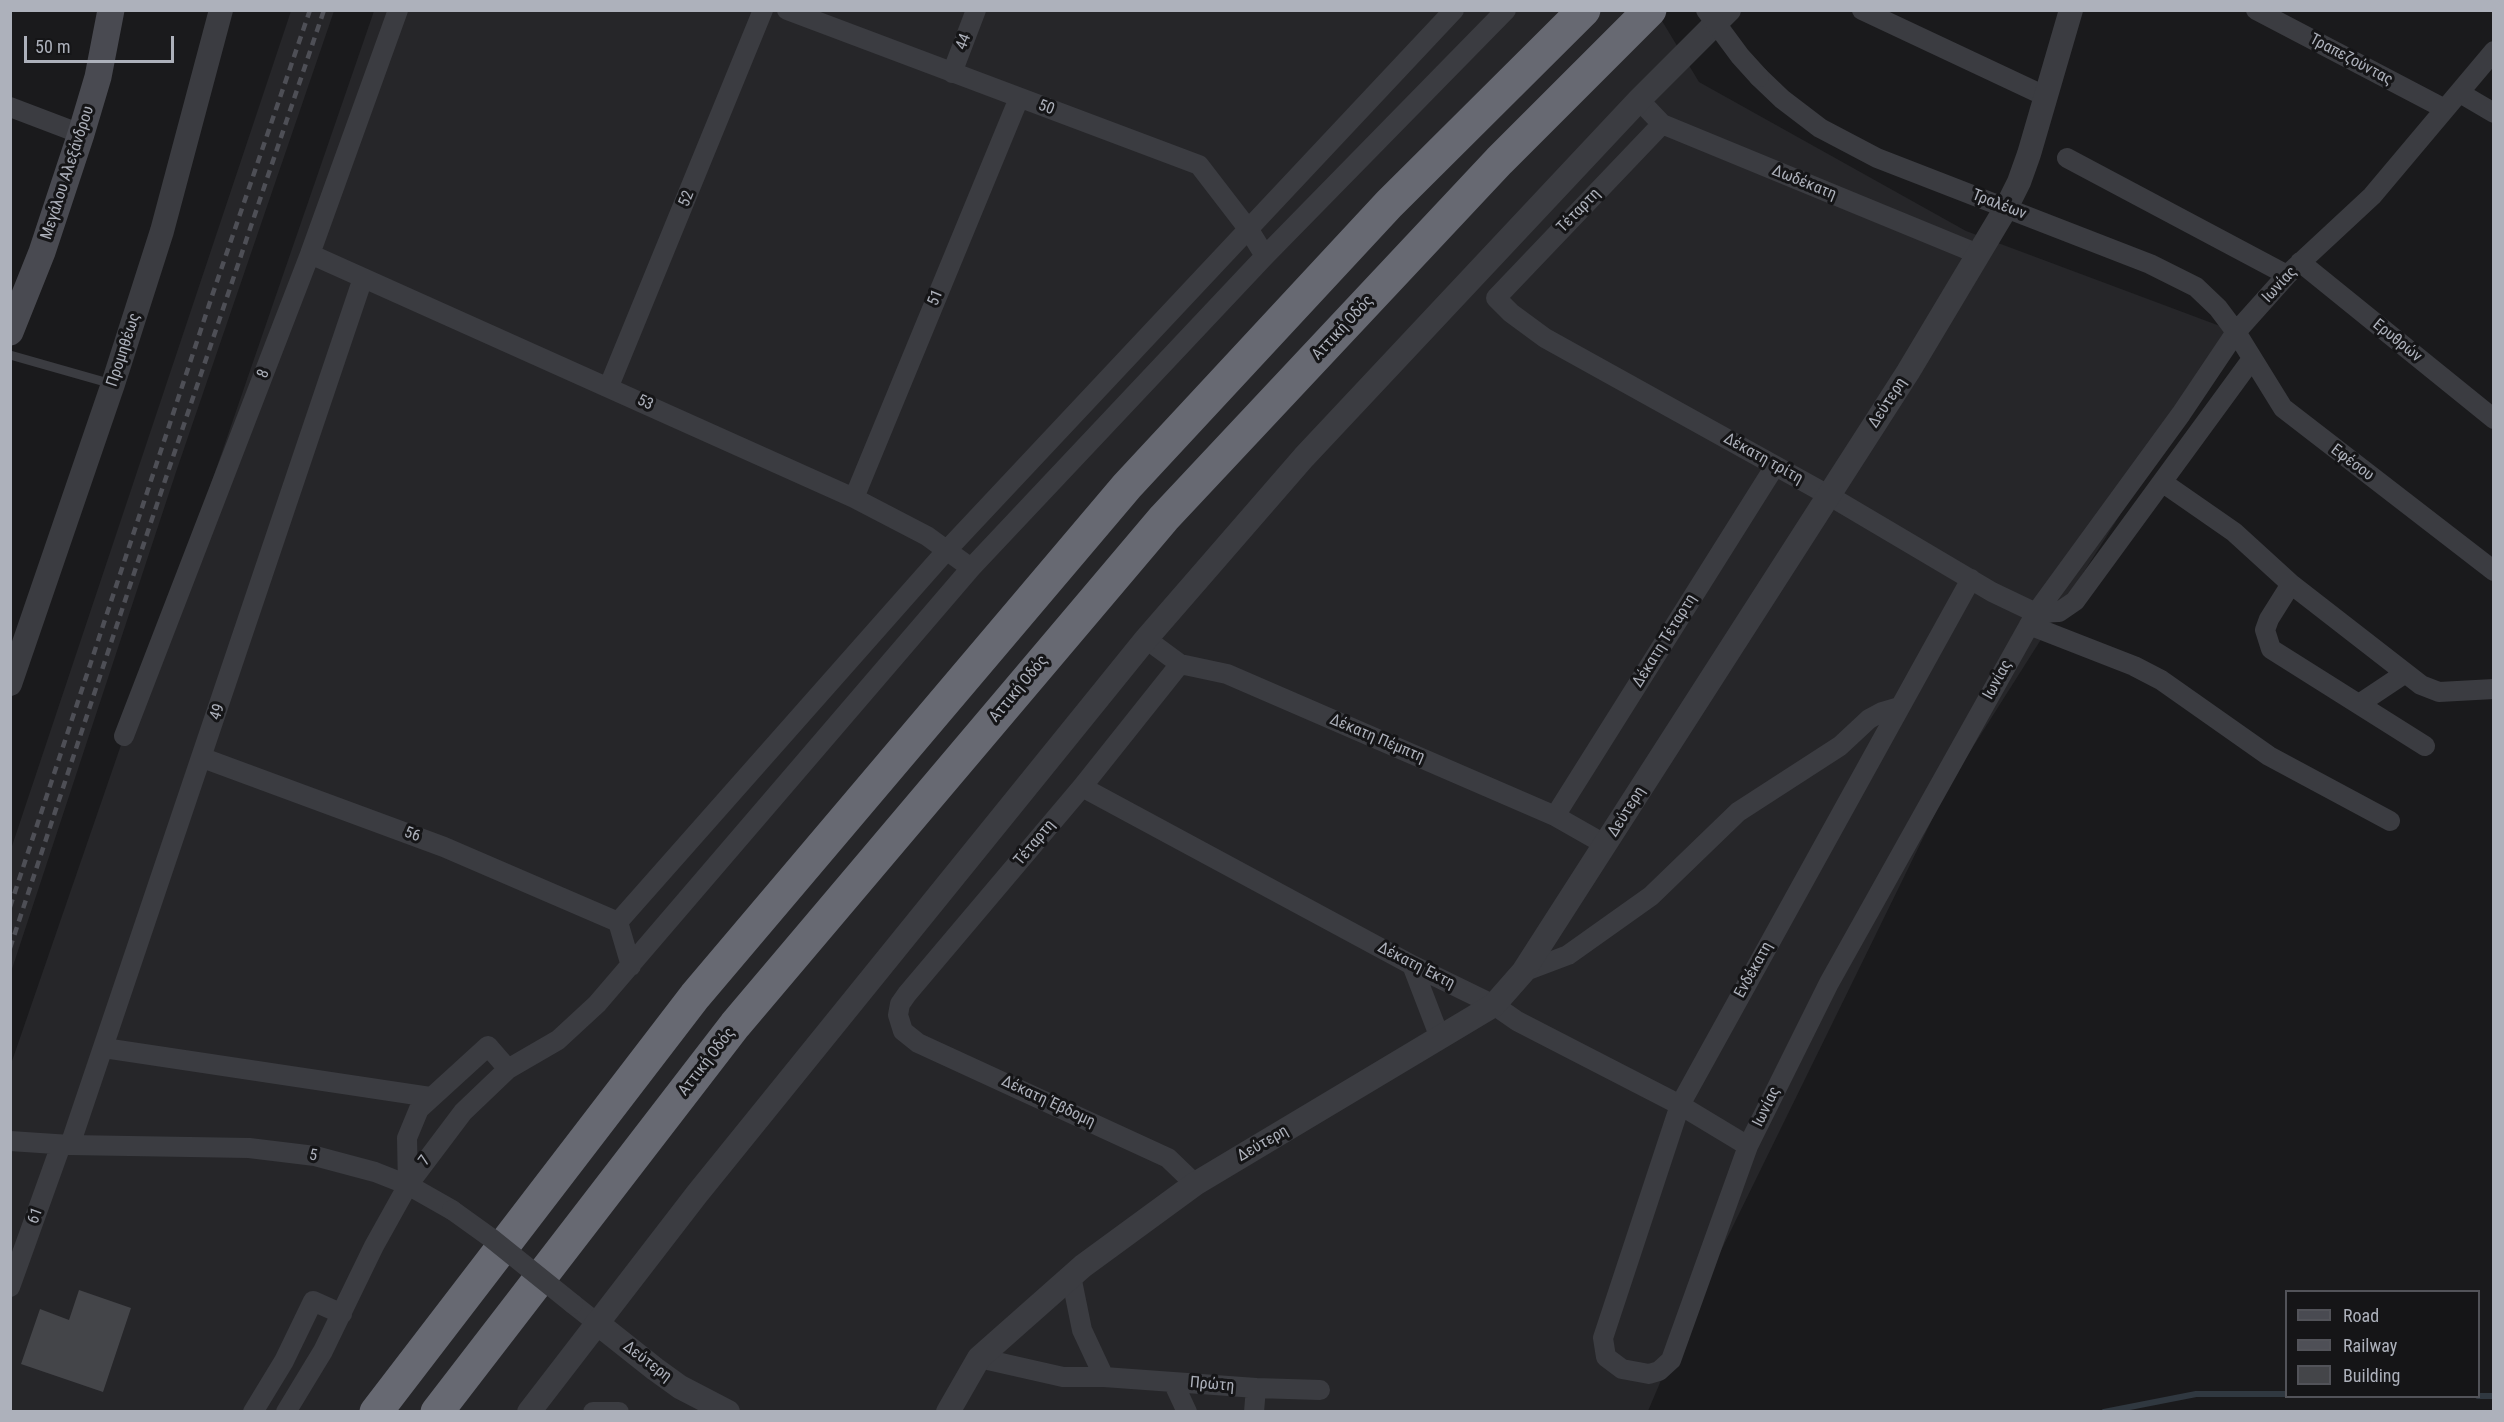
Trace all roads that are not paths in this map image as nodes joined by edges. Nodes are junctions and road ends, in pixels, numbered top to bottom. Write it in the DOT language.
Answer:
graph roads {
  1 [pos="111,10"];
  2 [pos="220,10"];
  3 [pos="398,10"];
  4 [pos="763,10"];
  5 [pos="787,10"];
  6 [pos="976,10"];
  7 [pos="1454,10"];
  8 [pos="1506,10"];
  9 [pos="1584,10"];
  10 [pos="1650,10"];
  11 [pos="1706,10"];
  12 [pos="1729,10"];
  13 [pos="1862,10"];
  14 [pos="2071,10"];
  15 [pos="2256,10"];
  16 [pos="2493,51"];
  17 [pos="952,73"];
  18 [pos="2460,93"];
  19 [pos="2045,96"];
  20 [pos="1019,98"];
  21 [pos="1639,100"];
  22 [pos="10,107"];
  23 [pos="2445,109"];
  24 [pos="2493,112"];
  25 [pos="1662,124"];
  26 [pos="81,134"];
  27 [pos="2067,158"];
  28 [pos="2006,208"];
  29 [pos="1249,230"];
  30 [pos="1978,254"];
  31 [pos="310,255"];
  32 [pos="1265,256"];
  33 [pos="2293,269"];
  34 [pos="363,278"];
  35 [pos="1496,298"];
  36 [pos="17,299"];
  37 [pos="10,332"];
  38 [pos="2236,332"];
  39 [pos="10,355"];
  40 [pos="2252,359"];
  41 [pos="113,384"];
  42 [pos="609,386"];
  43 [pos="2493,419"];
  44 [pos="1775,466"];
  45 [pos="2162,482"];
  46 [pos="1828,495"];
  47 [pos="854,498"];
  48 [pos="947,550"];
  49 [pos="971,568"];
  50 [pos="2493,571"];
  51 [pos="1971,579"];
  52 [pos="2291,584"];
  53 [pos="2032,619"];
  54 [pos="1146,639"];
  55 [pos="1180,664"];
  56 [pos="13,671"];
  57 [pos="2404,674"];
  58 [pos="2493,689"];
  59 [pos="2359,704"];
  60 [pos="1899,706"];
  61 [pos="124,736"];
  62 [pos="2426,746"];
  63 [pos="203,758"];
  64 [pos="1082,787"];
  65 [pos="1556,816"];
  66 [pos="2390,821"];
  67 [pos="1606,845"];
  68 [pos="618,922"];
  69 [pos="1412,965"];
  70 [pos="632,966"];
  71 [pos="1523,972"];
  72 [pos="1494,1005"];
  73 [pos="900,1024"];
  74 [pos="1440,1038"];
  75 [pos="104,1048"];
  76 [pos="508,1069"];
  77 [pos="430,1097"];
  78 [pos="1680,1105"];
  79 [pos="10,1141"];
  80 [pos="66,1145"];
  81 [pos="1748,1146"];
  82 [pos="1195,1184"];
  83 [pos="408,1185"];
  84 [pos="1071,1276"];
  85 [pos="10,1287"];
  86 [pos="573,1304"];
  87 [pos="342,1314"];
  88 [pos="597,1323"];
  89 [pos="979,1358"];
  90 [pos="1630,1372"];
  91 [pos="1104,1377"];
  92 [pos="1173,1382"];
  93 [pos="1256,1388"];
  94 [pos="1320,1389"];
  95 [pos="253,1412"];
  96 [pos="286,1412"];
  97 [pos="376,1412"];
  98 [pos="437,1412"];
  99 [pos="529,1412"];
  100 [pos="593,1412"];
  101 [pos="619,1412"];
  102 [pos="728,1412"];
  103 [pos="948,1412"];
  104 [pos="1187,1412"];
  105 [pos="1254,1412"];
  1 -- 26 [label="main road, Μεγάλου Αλεξάνδρου"];
  2 -- 41 [label="street, Προμηθέως"];
  3 -- 31 [label="street, 8"];
  4 -- 42 [label="street, 52"];
  5 -- 17 [label="street, 50"];
  6 -- 17 [label="street, 44"];
  7 -- 29 [label="street"];
  8 -- 32 [label="street, 7"];
  9 -- 97 [label="highway"];
  10 -- 98 [label="highway, Αττική Οδός"];
  11 -- 28 [label="street, Τραλέων, bridge"];
  12 -- 21 [label="street"];
  13 -- 19 [label="street"];
  14 -- 19 [label="street, Δεύτερη"];
  15 -- 23 [label="street, Τραπεζούντας"];
  16 -- 18 [label="street, Ιωνίας"];
  17 -- 20 [label="street, 50"];
  18 -- 23 [label="street, Ιωνίας"];
  18 -- 24 [label="street"];
  19 -- 28 [label="street, Δεύτερη"];
  20 -- 29 [label="street, 50"];
  20 -- 47 [label="street, 51"];
  21 -- 25 [label="street, Δωδέκατη"];
  21 -- 54 [label="street"];
  22 -- 26 [label="street"];
  23 -- 33 [label="street, Ιωνίας"];
  25 -- 30 [label="street, Δωδέκατη"];
  25 -- 35 [label="street, Τέταρτη"];
  26 -- 36 [label="main road, Μεγάλου Αλεξάνδρου"];
  27 -- 33 [label="street, Ερυθρών"];
  28 -- 30 [label="street, Δεύτερη"];
  28 -- 38 [label="street, Τραλέων"];
  29 -- 32 [label="street, 50"];
  29 -- 48 [label="street"];
  30 -- 46 [label="street, Δεύτερη"];
  31 -- 34 [label="street, 53"];
  31 -- 61 [label="street, 8"];
  32 -- 49 [label="street, 7"];
  33 -- 38 [label="street, Ιωνίας"];
  33 -- 43 [label="street, Ερυθρών"];
  34 -- 42 [label="street, 53"];
  34 -- 63 [label="street, 49"];
  35 -- 44 [label="street, Δέκατη τρίτη"];
  36 -- 37 [label="main road, Μεγάλου Αλεξάνδρου"];
  38 -- 40 [label="street, Εφέσου"];
  38 -- 53 [label="street, Ιωνίας"];
  39 -- 41 [label="lane"];
  40 -- 45 [label="street"];
  40 -- 50 [label="street, Εφέσου"];
  41 -- 56 [label="street, Προμηθέως"];
  42 -- 47 [label="street, 53"];
  44 -- 46 [label="street, Δέκατη τρίτη"];
  44 -- 65 [label="street, Δέκατη Τέταρτη"];
  45 -- 52 [label="street"];
  45 -- 53 [label="street"];
  46 -- 51 [label="street, Δέκατη τρίτη"];
  46 -- 67 [label="street, Δεύτερη"];
  47 -- 48 [label="street, 53"];
  48 -- 49 [label="street, 53"];
  48 -- 68 [label="street"];
  49 -- 70 [label="street, 7"];
  51 -- 53 [label="street, Δέκατη τρίτη"];
  51 -- 60 [label="street, Ενδέκατη"];
  52 -- 57 [label="street"];
  52 -- 59 [label="street"];
  53 -- 66 [label="street, Δέκατη τρίτη"];
  53 -- 81 [label="street, Ιωνίας"];
  54 -- 55 [label="street, Δέκατη Πέμπτη"];
  54 -- 88 [label="street"];
  55 -- 64 [label="street, Τέταρτη"];
  55 -- 65 [label="street, Δέκατη Πέμπτη"];
  57 -- 58 [label="street"];
  57 -- 59 [label="street"];
  59 -- 62 [label="street"];
  60 -- 71 [label="street"];
  60 -- 78 [label="street, Ενδέκατη"];
  63 -- 68 [label="street, 56"];
  63 -- 75 [label="street, 49"];
  64 -- 69 [label="street, Δέκατη Έκτη"];
  64 -- 73 [label="street, Τέταρτη"];
  65 -- 67 [label="street, Δέκατη Πέμπτη"];
  67 -- 71 [label="street, Δεύτερη"];
  68 -- 70 [label="street"];
  69 -- 72 [label="street, Δέκατη Έκτη"];
  69 -- 74 [label="street"];
  70 -- 76 [label="street, 7"];
  71 -- 72 [label="street, Δεύτερη"];
  72 -- 74 [label="street, Δεύτερη"];
  72 -- 78 [label="street, Δέκατη Έκτη"];
  73 -- 82 [label="street, Δέκατη Έβδομη"];
  74 -- 82 [label="street, Δεύτερη"];
  75 -- 77 [label="street"];
  75 -- 80 [label="street, 49"];
  76 -- 77 [label="street"];
  76 -- 83 [label="street, 7"];
  77 -- 83 [label="street"];
  78 -- 81 [label="street, Δέκατη Έκτη"];
  78 -- 90 [label="street, Ενδέκατη"];
  79 -- 80 [label="street, 5"];
  80 -- 83 [label="street, 5"];
  80 -- 85 [label="street, 61"];
  81 -- 90 [label="street, Ιωνίας"];
  82 -- 84 [label="street, Δεύτερη"];
  83 -- 86 [label="street, 5, bridge"];
  83 -- 87 [label="street, 7"];
  84 -- 89 [label="street, Δεύτερη"];
  84 -- 91 [label="street"];
  86 -- 88 [label="street, Δεύτερη"];
  87 -- 95 [label="street"];
  87 -- 96 [label="street, 7"];
  88 -- 99 [label="street"];
  88 -- 102 [label="street, Δεύτερη"];
  89 -- 91 [label="street, Πρώτη"];
  89 -- 103 [label="street, Δεύτερη"];
  91 -- 92 [label="street, Πρώτη"];
  92 -- 93 [label="street, Πρώτη"];
  92 -- 104 [label="street"];
  93 -- 94 [label="street, Πρώτη"];
  93 -- 105 [label="street"];
  100 -- 101 [label="street"];
}
